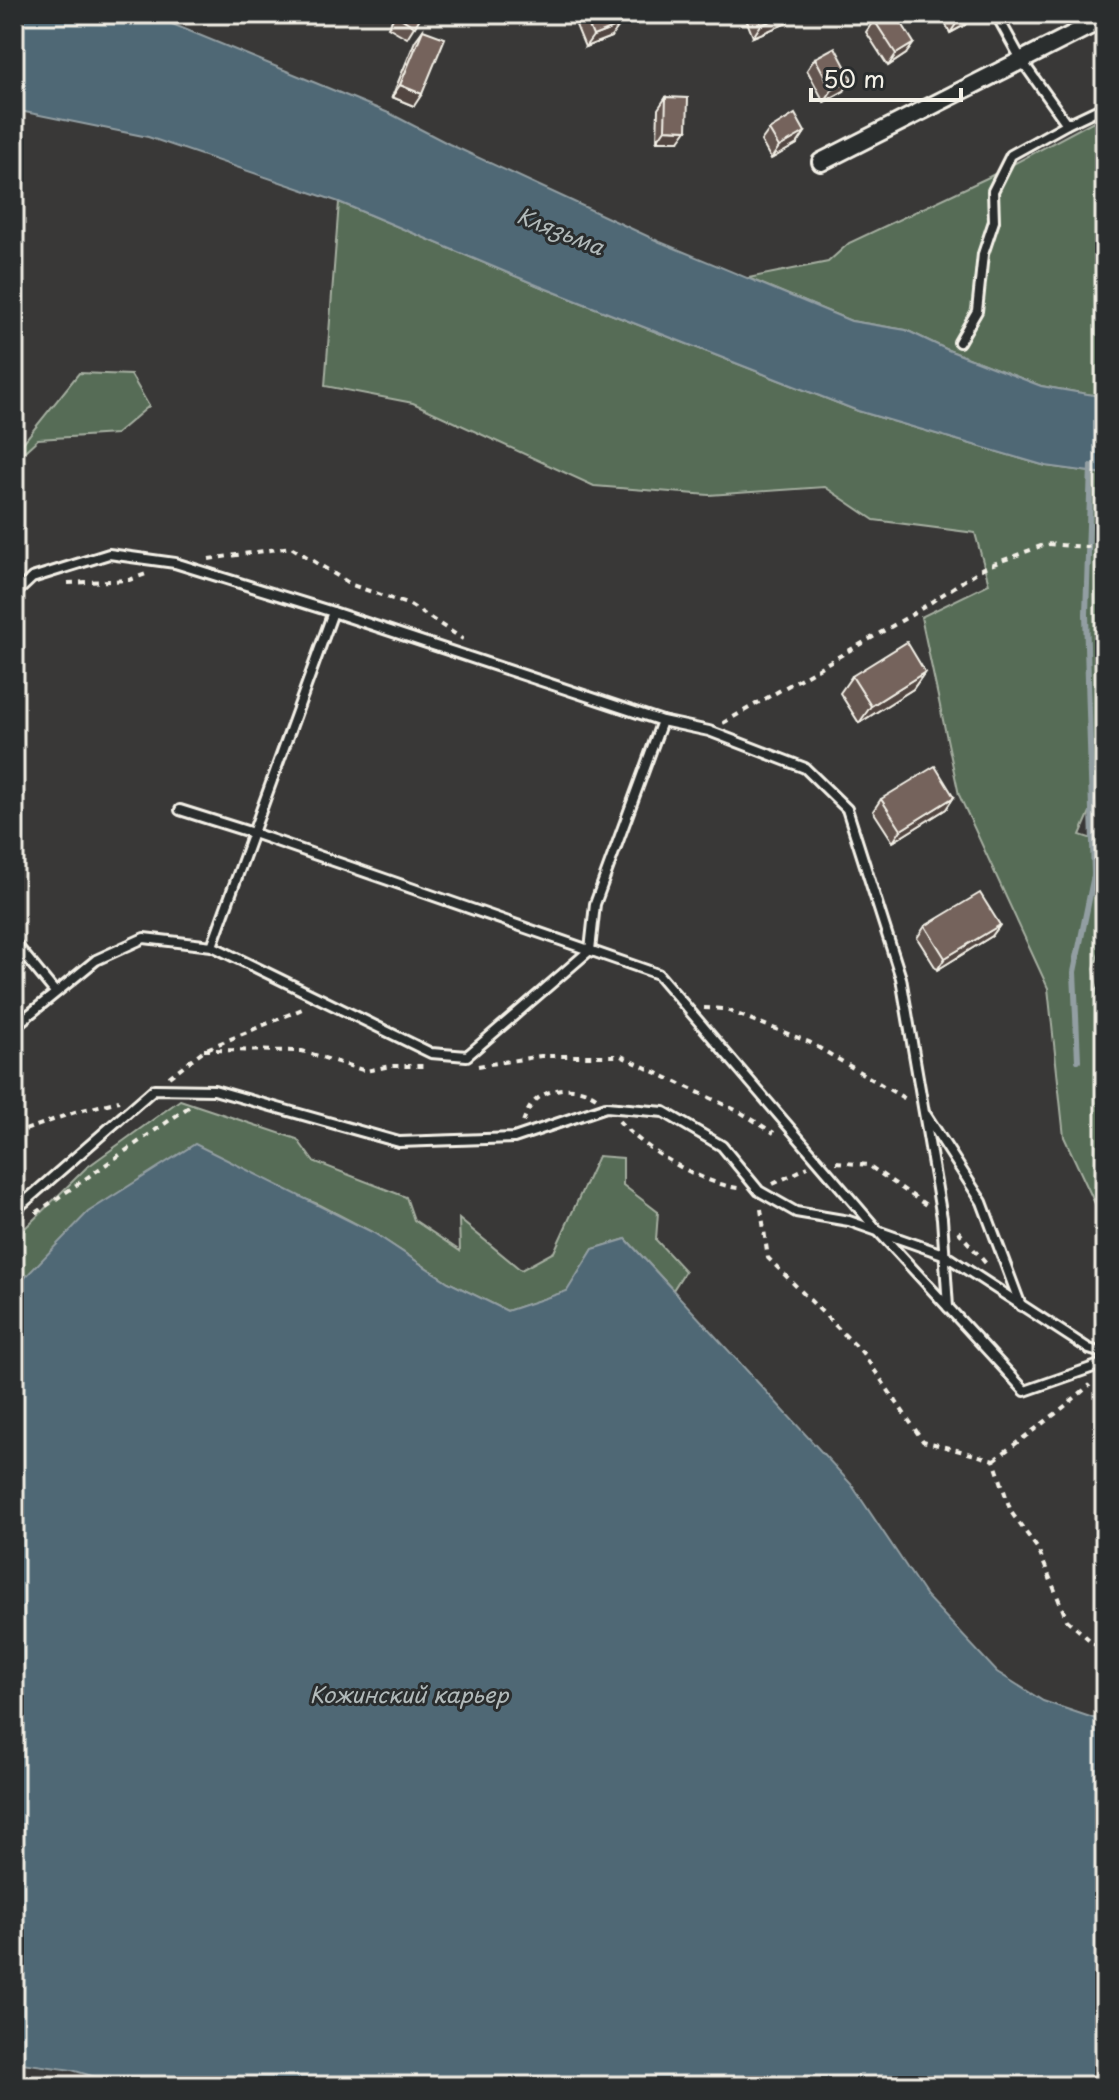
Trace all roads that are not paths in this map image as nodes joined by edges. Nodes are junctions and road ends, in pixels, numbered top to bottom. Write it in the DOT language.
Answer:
graph roads {
  1 [pos="996,14"];
  2 [pos="1105,18"];
  3 [pos="1022,61"];
  4 [pos="1105,106"];
  5 [pos="1067,124"];
  6 [pos="821,162"];
  7 [pos="959,342"];
  8 [pos="14,595"];
  9 [pos="333,612"];
  10 [pos="662,721"];
  11 [pos="180,810"];
  12 [pos="253,833"];
  13 [pos="14,942"];
  14 [pos="212,946"];
  15 [pos="590,950"];
  16 [pos="55,992"];
  17 [pos="14,1027"];
  18 [pos="922,1109"];
  19 [pos="14,1211"];
  20 [pos="879,1232"];
  21 [pos="943,1254"];
  22 [pos="1021,1306"];
  23 [pos="948,1307"];
  24 [pos="1105,1354"];
  25 [pos="1105,1363"];
  1 -- 3 [label="lane"];
  2 -- 3 [label="street"];
  3 -- 5 [label="lane"];
  3 -- 6 [label="street"];
  4 -- 5 [label="lane"];
  5 -- 7 [label="lane"];
  8 -- 9 [label="lane"];
  9 -- 10 [label="lane"];
  9 -- 12 [label="lane"];
  10 -- 15 [label="lane"];
  10 -- 18 [label="lane"];
  11 -- 12 [label="lane"];
  12 -- 14 [label="lane"];
  12 -- 15 [label="lane"];
  13 -- 16 [label="lane"];
  14 -- 15 [label="lane"];
  14 -- 16 [label="lane"];
  15 -- 20 [label="lane"];
  16 -- 17 [label="lane"];
  18 -- 21 [label="lane"];
  18 -- 22 [label="lane"];
  19 -- 20 [label="lane"];
  20 -- 21 [label="lane"];
  20 -- 23 [label="lane"];
  21 -- 22 [label="lane"];
  21 -- 23 [label="lane"];
  22 -- 24 [label="lane"];
  23 -- 25 [label="lane"];
}
